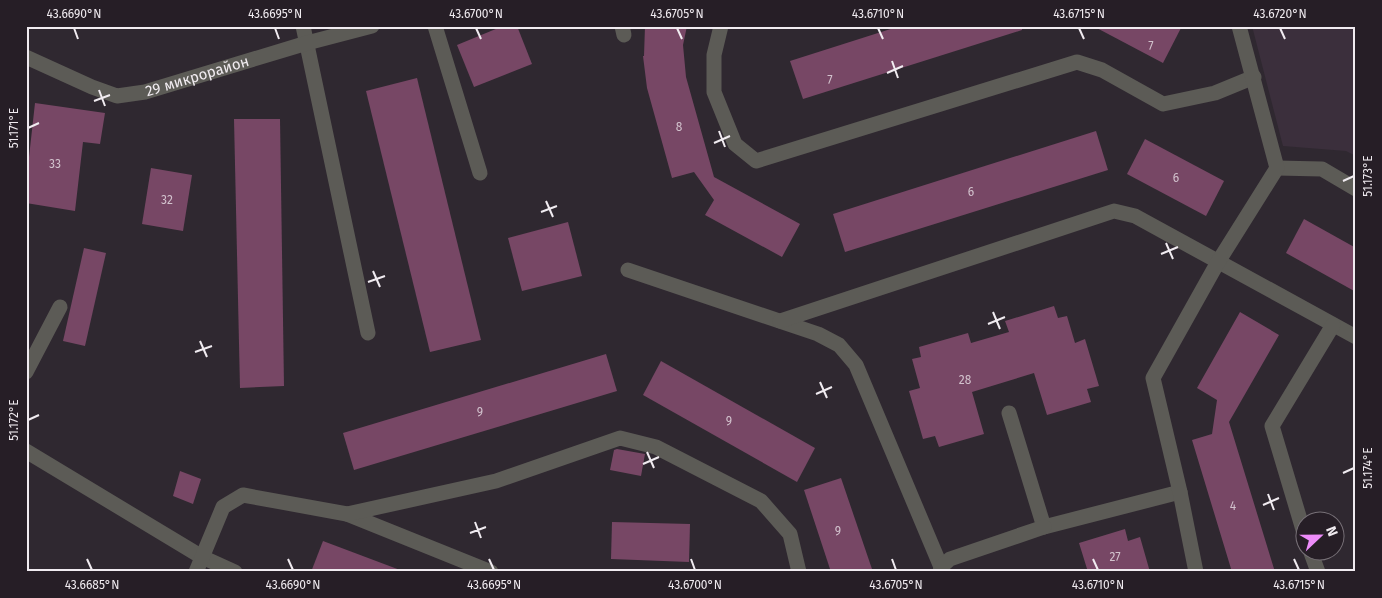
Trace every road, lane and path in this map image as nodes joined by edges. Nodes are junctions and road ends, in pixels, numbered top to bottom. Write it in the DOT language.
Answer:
graph roads {
  1 [pos="303,26"];
  2 [pos="372,26"];
  3 [pos="435,26"];
  4 [pos="721,26"];
  5 [pos="1239,26"];
  6 [pos="307,42"];
  7 [pos="26,58"];
  8 [pos="1254,77"];
  9 [pos="1277,168"];
  10 [pos="480,173"];
  11 [pos="1356,189"];
  12 [pos="1218,262"];
  13 [pos="628,270"];
  14 [pos="60,307"];
  15 [pos="780,321"];
  16 [pos="1333,325"];
  17 [pos="368,333"];
  18 [pos="1356,337"];
  19 [pos="26,372"];
  20 [pos="1009,413"];
  21 [pos="26,451"];
  22 [pos="1180,492"];
  23 [pos="1297,510"];
  24 [pos="347,514"];
  25 [pos="1044,527"];
  26 [pos="202,557"];
  27 [pos="1314,560"];
  28 [pos="940,569"];
  29 [pos="196,572"];
  30 [pos="235,572"];
  31 [pos="491,572"];
  32 [pos="799,572"];
  33 [pos="1196,572"];
  34 [pos="1318,572"];
  1 -- 6 [label="street"];
  2 -- 6 [label="street, 29 микрорайон"];
  3 -- 10 [label="street"];
  4 -- 8 [label="street"];
  5 -- 8 [label="street"];
  6 -- 7 [label="street, 29 микрорайон"];
  6 -- 17 [label="street"];
  8 -- 9 [label="street"];
  9 -- 11 [label="street"];
  9 -- 12 [label="street"];
  12 -- 15 [label="street"];
  12 -- 16 [label="street"];
  12 -- 22 [label="street"];
  13 -- 15 [label="street"];
  14 -- 19 [label="street"];
  15 -- 28 [label="street"];
  16 -- 18 [label="street"];
  16 -- 23 [label="street"];
  20 -- 25 [label="street"];
  21 -- 26 [label="street"];
  22 -- 25 [label="street"];
  22 -- 33 [label="street"];
  24 -- 26 [label="street"];
  24 -- 31 [label="street"];
  24 -- 32 [label="street"];
  25 -- 28 [label="street"];
  26 -- 29 [label="street"];
  26 -- 30 [label="street"];
  27 -- 34 [label="street"];
}
